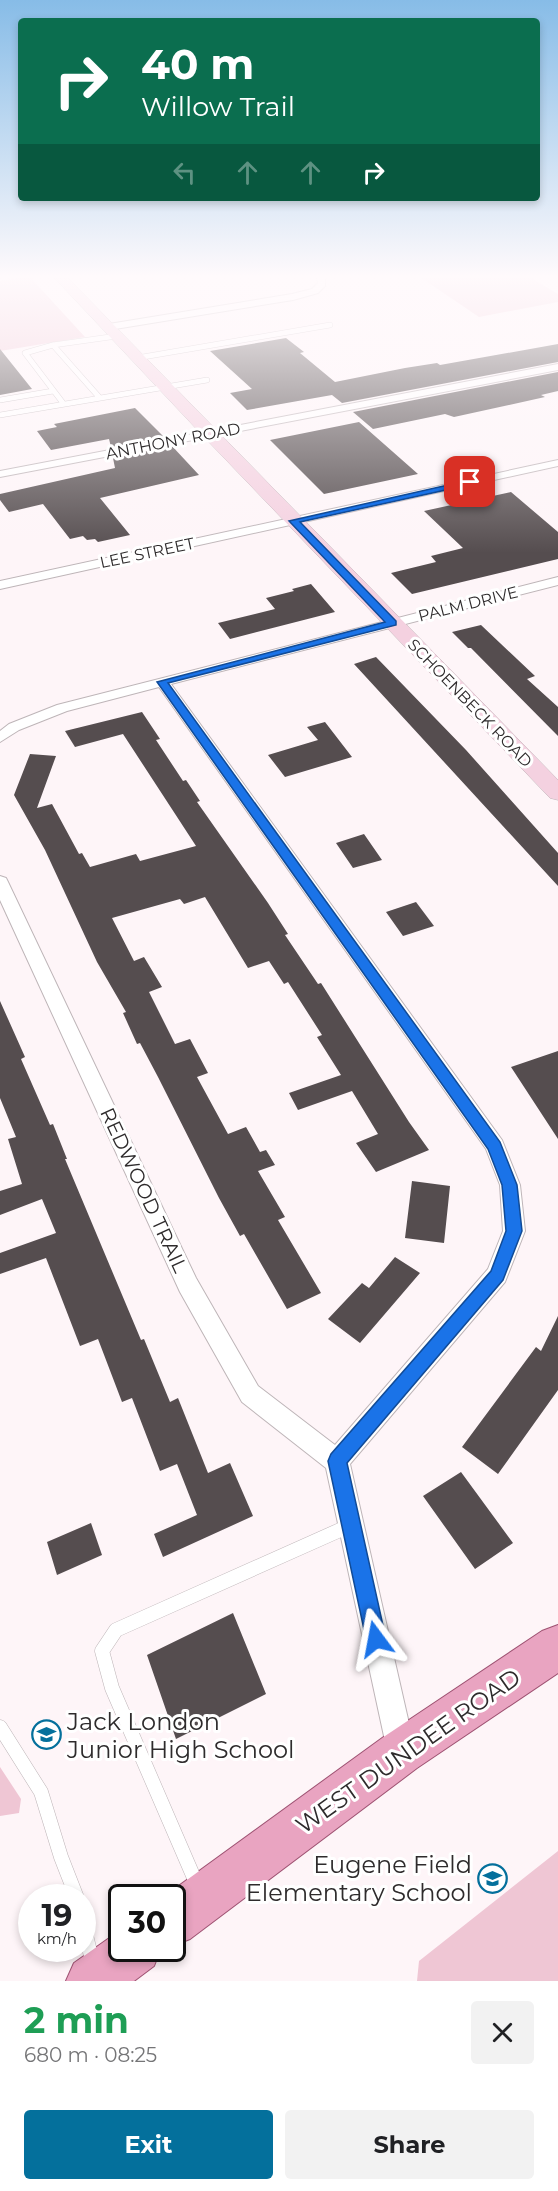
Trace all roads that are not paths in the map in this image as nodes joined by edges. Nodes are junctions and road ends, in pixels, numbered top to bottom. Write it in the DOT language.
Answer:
graph roads {
  1 [pos="36,367"];
  2 [pos="73,367"];
  3 [pos="146,367"];
  4 [pos="556,367"];
  5 [pos="207,380"];
  6 [pos="165,388"];
  7 [pos="53,391"];
  8 [pos="99,397"];
  9 [pos="0,400"];
  10 [pos="63,403"];
  11 [pos="0,415"];
  12 [pos="209,434"];
  13 [pos="558,463"];
  14 [pos="0,474"];
  15 [pos="294,521"];
  16 [pos="558,581"];
  17 [pos="0,585"];
  18 [pos="392,623"];
  19 [pos="162,682"];
  20 [pos="0,738"];
  21 [pos="558,793"];
  22 [pos="0,882"];
  23 [pos="337,1461"];
  24 [pos="351,1525"];
  25 [pos="558,1647"];
  26 [pos="0,1727"];
  27 [pos="401,1752"];
  28 [pos="72,1884"];
  29 [pos="188,1910"];
  30 [pos="91,1962"];
  31 [pos="117,1962"];
  32 [pos="94,1979"];
  1 -- 7 [label="lane"];
  2 -- 8 [label="lane"];
  3 -- 6 [label="main road, SCHOENBECK ROAD"];
  4 -- 12 [label="street, ANTHONY ROAD"];
  5 -- 6 [label="lane"];
  6 -- 8 [label="lane"];
  6 -- 12 [label="main road, SCHOENBECK ROAD"];
  7 -- 9 [label="lane"];
  7 -- 10 [label="lane"];
  8 -- 10 [label="lane"];
  10 -- 11 [label="lane"];
  12 -- 14 [label="street, ANTHONY ROAD"];
  12 -- 15 [label="main road, SCHOENBECK ROAD"];
  13 -- 15 [label="street, LEE STREET"];
  15 -- 17 [label="street, LEE STREET"];
  15 -- 18 [label="main road, SCHOENBECK ROAD"];
  16 -- 18 [label="street, PALM DRIVE"];
  18 -- 19 [label="street, PALM DRIVE"];
  18 -- 21 [label="main road, SCHOENBECK ROAD"];
  19 -- 20 [label="street, PALM DRIVE"];
  19 -- 23 [label="street"];
  22 -- 23 [label="street, REDWOOD TRAIL"];
  23 -- 24 [label="street"];
  24 -- 27 [label="street"];
  24 -- 29 [label="lane"];
  25 -- 27 [label="main road, WEST DUNDEE ROAD"];
  26 -- 28 [label="lane"];
  27 -- 29 [label="main road, WEST DUNDEE ROAD"];
  30 -- 32 [label="lane"];
  31 -- 32 [label="main road"];
}
